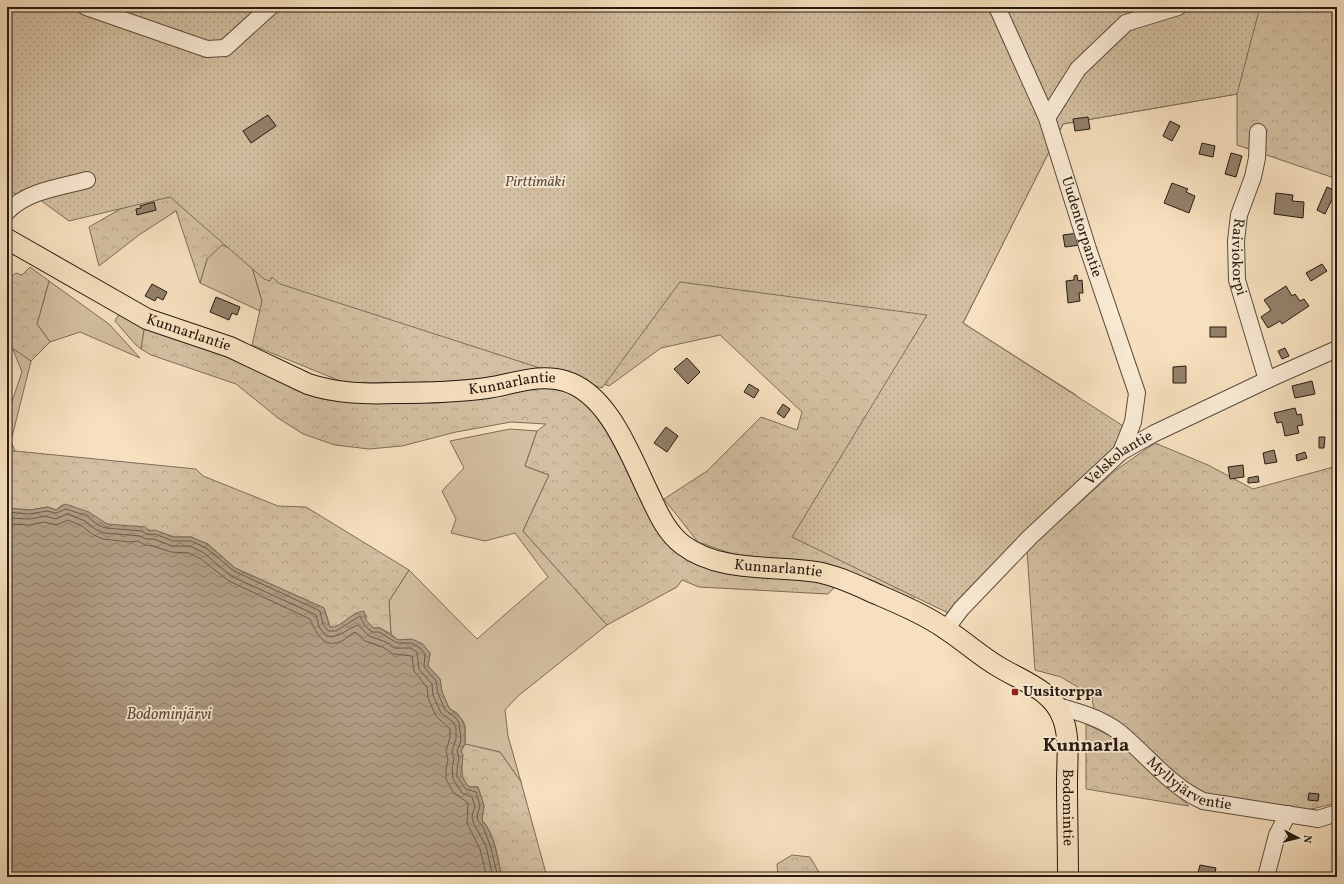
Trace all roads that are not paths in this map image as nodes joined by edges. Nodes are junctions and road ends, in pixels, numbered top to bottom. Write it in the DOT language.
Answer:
graph roads {
  1 [pos="86,7"];
  2 [pos="270,7"];
  3 [pos="997,7"];
  4 [pos="1178,7"];
  5 [pos="1047,118"];
  6 [pos="1258,132"];
  7 [pos="87,180"];
  8 [pos="7,211"];
  9 [pos="7,239"];
  10 [pos="1337,349"];
  11 [pos="1267,380"];
  12 [pos="1121,452"];
  13 [pos="946,629"];
  14 [pos="1057,706"];
  15 [pos="1337,813"];
  16 [pos="1288,814"];
  17 [pos="1068,877"];
  18 [pos="1266,877"];
  1 -- 2 [label="street"];
  3 -- 5 [label="street, Uudentorpantie"];
  4 -- 5 [label="street"];
  5 -- 12 [label="street, Uudentorpantie"];
  6 -- 11 [label="street, Raiviokorpi"];
  7 -- 8 [label="street"];
  9 -- 13 [label="main road, Kunnarlantie"];
  10 -- 11 [label="street, Velskolantie"];
  11 -- 12 [label="street, Velskolantie"];
  12 -- 13 [label="street, Velskolantie"];
  13 -- 14 [label="main road, Bodomintie"];
  14 -- 16 [label="street, Myllyjärventie"];
  14 -- 17 [label="main road, Bodomintie"];
  15 -- 16 [label="street, Myllyjärventie"];
  16 -- 18 [label="street"];
}
